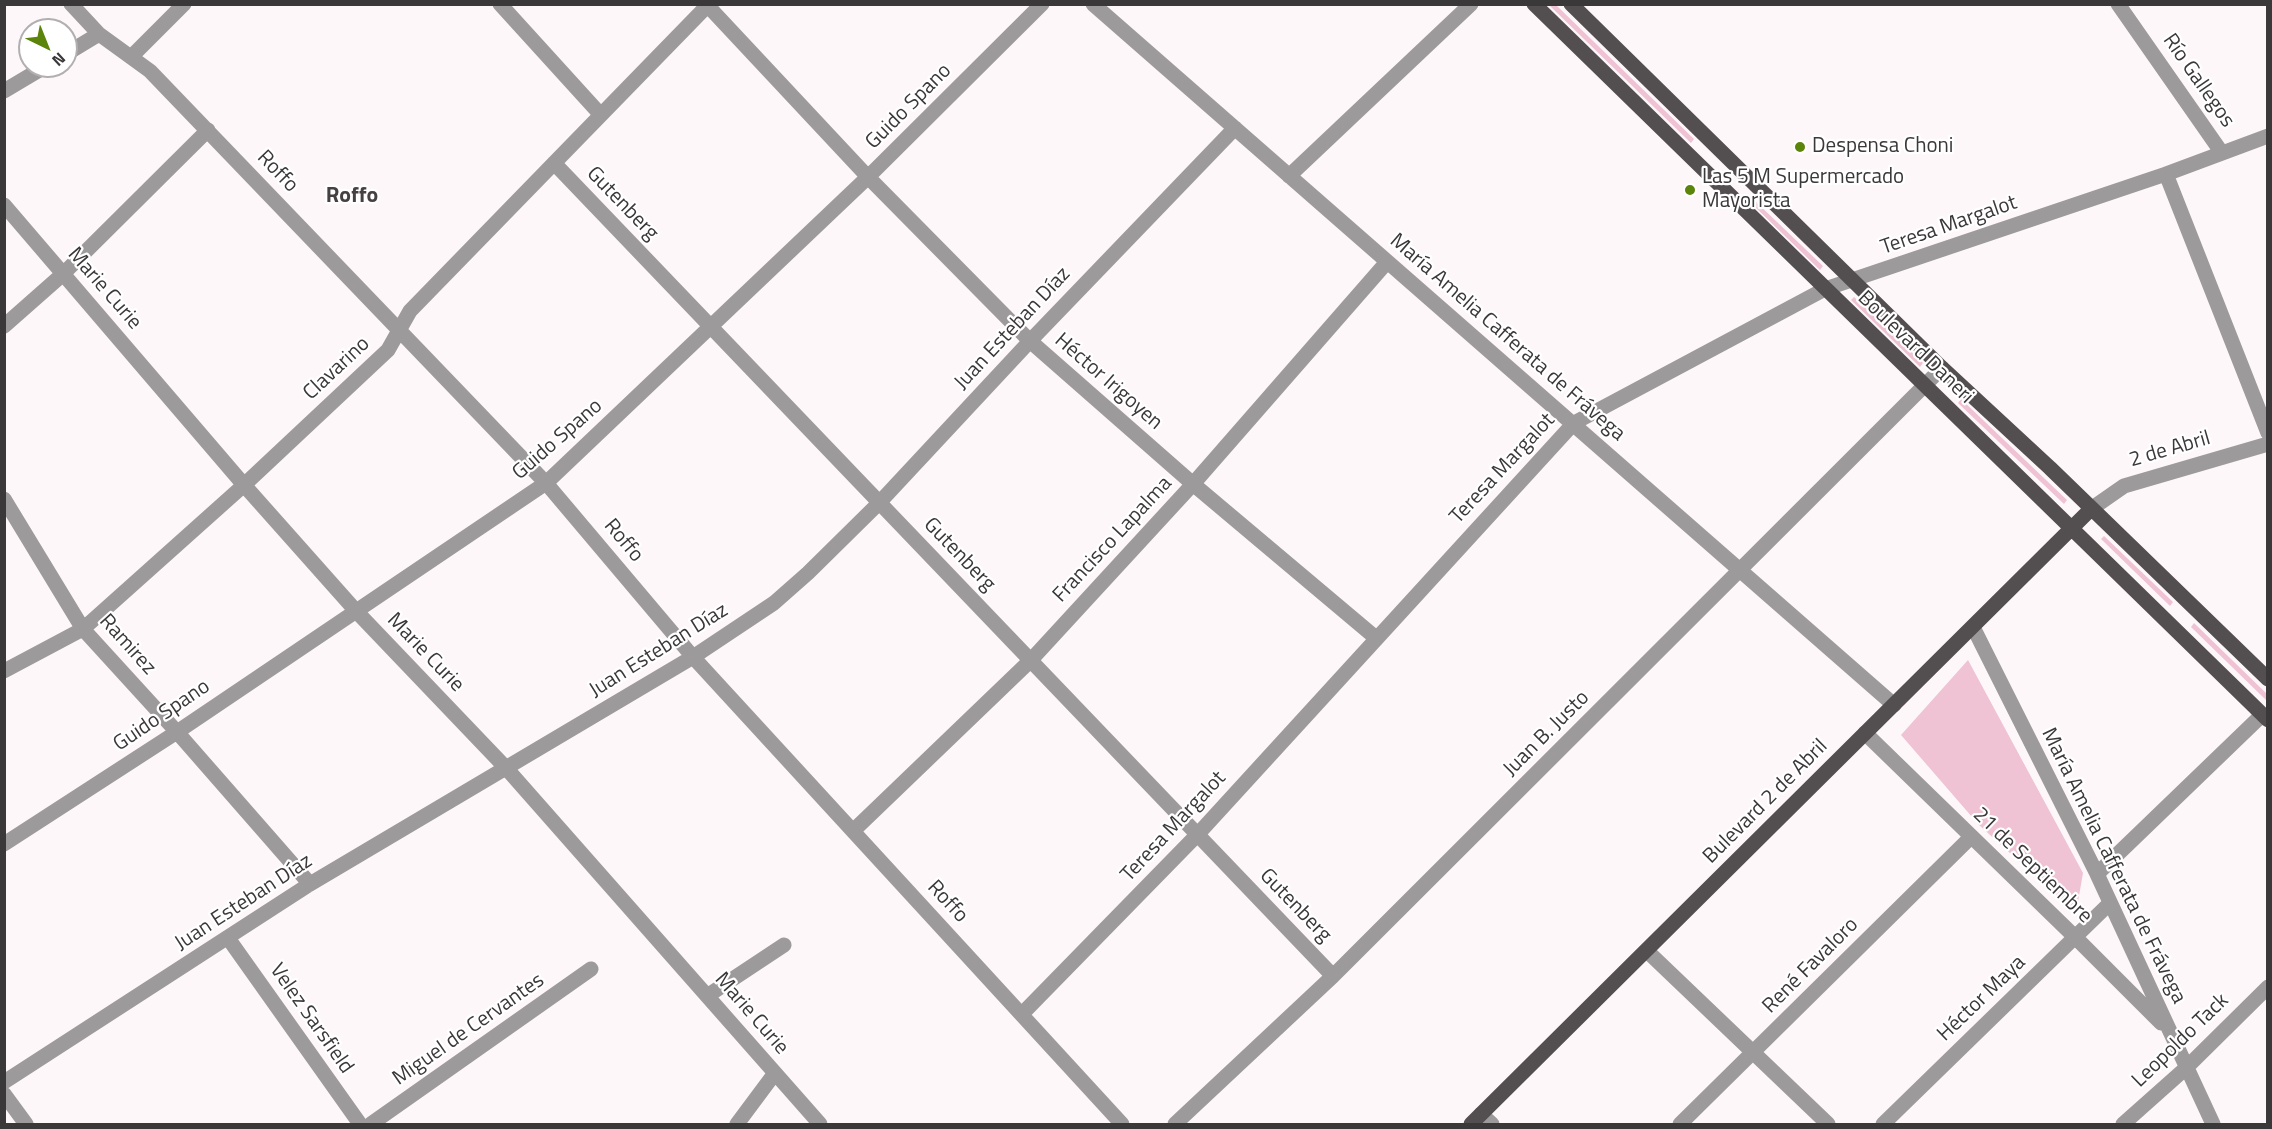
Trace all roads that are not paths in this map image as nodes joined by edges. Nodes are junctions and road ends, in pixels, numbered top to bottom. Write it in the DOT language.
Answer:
graph roads {
  1 [pos="71,4"];
  2 [pos="184,4"];
  3 [pos="500,4"];
  4 [pos="1042,4"];
  5 [pos="1093,4"];
  6 [pos="1471,4"];
  7 [pos="1534,4"];
  8 [pos="1570,4"];
  9 [pos="2118,4"];
  10 [pos="709,5"];
  11 [pos="99,34"];
  12 [pos="78,47"];
  13 [pos="132,56"];
  14 [pos="26,78"];
  15 [pos="4,91"];
  16 [pos="600,114"];
  17 [pos="1235,128"];
  18 [pos="207,130"];
  19 [pos="2268,136"];
  20 [pos="2222,153"];
  21 [pos="1729,159"];
  22 [pos="554,164"];
  23 [pos="2166,174"];
  24 [pos="1289,176"];
  25 [pos="868,177"];
  26 [pos="1711,177"];
  27 [pos="4,205"];
  28 [pos="1387,262"];
  29 [pos="63,274"];
  30 [pos="1853,280"];
  31 [pos="1825,289"];
  32 [pos="4,326"];
  33 [pos="711,327"];
  34 [pos="399,329"];
  35 [pos="1030,341"];
  36 [pos="1942,368"];
  37 [pos="1924,387"];
  38 [pos="1574,423"];
  39 [pos="2268,433"];
  40 [pos="2268,444"];
  41 [pos="546,483"];
  42 [pos="1193,484"];
  43 [pos="244,485"];
  44 [pos="4,499"];
  45 [pos="879,503"];
  46 [pos="2091,509"];
  47 [pos="2072,528"];
  48 [pos="1741,571"];
  49 [pos="2190,604"];
  50 [pos="356,611"];
  51 [pos="2170,624"];
  52 [pos="1972,627"];
  53 [pos="83,629"];
  54 [pos="1376,638"];
  55 [pos="693,657"];
  56 [pos="1031,660"];
  57 [pos="4,671"];
  58 [pos="2268,679"];
  59 [pos="1894,705"];
  60 [pos="2265,717"];
  61 [pos="177,732"];
  62 [pos="1865,733"];
  63 [pos="507,769"];
  64 [pos="853,831"];
  65 [pos="1198,834"];
  66 [pos="1971,837"];
  67 [pos="4,844"];
  68 [pos="2097,874"];
  69 [pos="310,884"];
  70 [pos="2110,903"];
  71 [pos="2075,937"];
  72 [pos="228,938"];
  73 [pos="784,945"];
  74 [pos="1647,951"];
  75 [pos="591,969"];
  76 [pos="1334,976"];
  77 [pos="2268,987"];
  78 [pos="707,996"];
  79 [pos="1022,1014"];
  80 [pos="2169,1031"];
  81 [pos="1753,1053"];
  82 [pos="2186,1068"];
  83 [pos="775,1073"];
  84 [pos="4,1082"];
  85 [pos="4,1094"];
  86 [pos="1481,1121"];
  87 [pos="26,1125"];
  88 [pos="360,1125"];
  89 [pos="371,1125"];
  90 [pos="737,1125"];
  91 [pos="820,1125"];
  92 [pos="1122,1125"];
  93 [pos="1175,1125"];
  94 [pos="1680,1125"];
  95 [pos="1828,1125"];
  96 [pos="1883,1125"];
  97 [pos="2123,1125"];
  98 [pos="2213,1125"];
  1 -- 11 [label="street, Roffo"];
  2 -- 13 [label="street"];
  3 -- 16 [label="street"];
  4 -- 25 [label="street, Guido Spano"];
  5 -- 17 [label="street, María Amelia Cafferata de Frávega"];
  6 -- 24 [label="street"];
  7 -- 26 [label="main road, Boulevard Daneri"];
  8 -- 21 [label="main road, Boulevard Daneri"];
  9 -- 20 [label="street, Río Gallegos"];
  10 -- 16 [label="street, Clavarino"];
  10 -- 25 [label="street, Héctor Irigoyen"];
  11 -- 12 [label="street"];
  11 -- 13 [label="street, Roffo"];
  13 -- 18 [label="street, Roffo"];
  14 -- 15 [label="street"];
  16 -- 22 [label="street, Clavarino"];
  17 -- 24 [label="street, María Amelia Cafferata de Frávega"];
  17 -- 35 [label="street, Juan Esteban Díaz"];
  18 -- 29 [label="street"];
  18 -- 34 [label="street, Roffo"];
  19 -- 20 [label="street, Teresa Margalot"];
  20 -- 23 [label="street, Teresa Margalot"];
  21 -- 26 [label="main road"];
  21 -- 30 [label="main road, Boulevard Daneri"];
  22 -- 33 [label="street, Gutenberg"];
  22 -- 34 [label="street, Clavarino"];
  23 -- 30 [label="street, Teresa Margalot"];
  23 -- 39 [label="street"];
  24 -- 28 [label="street, María Amelia Cafferata de Frávega"];
  25 -- 33 [label="street, Guido Spano"];
  25 -- 35 [label="street, Héctor Irigoyen"];
  26 -- 31 [label="main road, Boulevard Daneri"];
  27 -- 29 [label="street, Marie Curie"];
  28 -- 38 [label="street, María Amelia Cafferata de Frávega"];
  28 -- 42 [label="street, Francisco Lapalma"];
  29 -- 32 [label="street"];
  29 -- 43 [label="street, Marie Curie"];
  30 -- 31 [label="street, Teresa Margalot"];
  30 -- 36 [label="main road, Boulevard Daneri"];
  31 -- 37 [label="main road, Boulevard Daneri"];
  31 -- 38 [label="street, Teresa Margalot"];
  33 -- 41 [label="street, Guido Spano"];
  33 -- 45 [label="street, Gutenberg"];
  34 -- 41 [label="street, Roffo"];
  34 -- 43 [label="street, Clavarino"];
  35 -- 42 [label="street, Héctor Irigoyen"];
  35 -- 45 [label="street, Juan Esteban Díaz"];
  36 -- 37 [label="street, Juan B. Justo"];
  36 -- 46 [label="main road, Boulevard Daneri"];
  37 -- 47 [label="main road, Boulevard Daneri"];
  37 -- 48 [label="street, Juan B. Justo"];
  38 -- 48 [label="street, María Amelia Cafferata de Frávega"];
  38 -- 54 [label="street, Teresa Margalot"];
  40 -- 46 [label="street, 2 de Abril"];
  41 -- 50 [label="street, Guido Spano"];
  41 -- 55 [label="street, Roffo"];
  42 -- 54 [label="street, Héctor Irigoyen"];
  42 -- 56 [label="street, Francisco Lapalma"];
  43 -- 50 [label="street, Marie Curie"];
  43 -- 53 [label="street, Clavarino"];
  44 -- 53 [label="street, Ramirez"];
  45 -- 55 [label="street, Juan Esteban Díaz"];
  45 -- 56 [label="street, Gutenberg"];
  46 -- 47 [label="main road, Bulevard 2 de Abril"];
  46 -- 49 [label="main road, Boulevard Daneri"];
  47 -- 51 [label="main road, Boulevard Daneri"];
  47 -- 52 [label="main road, Bulevard 2 de Abril"];
  48 -- 59 [label="street, María Amelia Cafferata de Frávega"];
  48 -- 76 [label="street, Juan B. Justo"];
  49 -- 51 [label="main road"];
  49 -- 58 [label="main road, Boulevard Daneri"];
  50 -- 61 [label="street, Guido Spano"];
  50 -- 63 [label="street, Marie Curie"];
  51 -- 60 [label="main road, Boulevard Daneri"];
  52 -- 59 [label="main road, Bulevard 2 de Abril"];
  52 -- 68 [label="street, María Amelia Cafferata de Frávega"];
  53 -- 57 [label="street, Clavarino"];
  53 -- 61 [label="street, Ramirez"];
  54 -- 65 [label="street, Teresa Margalot"];
  55 -- 63 [label="street, Juan Esteban Díaz"];
  55 -- 64 [label="street, Roffo"];
  56 -- 64 [label="street, Francisco Lapalma"];
  56 -- 65 [label="street, Gutenberg"];
  59 -- 62 [label="main road, Bulevard 2 de Abril"];
  60 -- 68 [label="street"];
  61 -- 67 [label="street, Guido Spano"];
  61 -- 69 [label="street, Ramirez"];
  62 -- 66 [label="street, 21 de Septiembre"];
  62 -- 74 [label="main road, Bulevard 2 de Abril"];
  63 -- 69 [label="street, Juan Esteban Díaz"];
  63 -- 78 [label="street, Marie Curie"];
  64 -- 79 [label="street, Roffo"];
  65 -- 76 [label="street, Gutenberg"];
  65 -- 79 [label="street, Teresa Margalot"];
  66 -- 71 [label="street, 21 de Septiembre"];
  66 -- 81 [label="street, René Favaloro"];
  68 -- 70 [label="street, María Amelia Cafferata de Frávega"];
  69 -- 72 [label="street, Juan Esteban Díaz"];
  70 -- 71 [label="street, Héctor Maya"];
  70 -- 80 [label="street, María Amelia Cafferata de Frávega"];
  71 -- 80 [label="street, 21 de Septiembre"];
  71 -- 96 [label="street, Héctor Maya"];
  72 -- 84 [label="street, Juan Esteban Díaz"];
  72 -- 88 [label="street, Velez Sarsfield"];
  73 -- 78 [label="street"];
  74 -- 81 [label="street"];
  74 -- 86 [label="main road, Bulevard 2 de Abril"];
  75 -- 89 [label="street, Miguel de Cervantes"];
  76 -- 93 [label="street, Juan B. Justo"];
  77 -- 82 [label="street, Leopoldo Tack"];
  78 -- 83 [label="street, Marie Curie"];
  79 -- 92 [label="street, Roffo"];
  80 -- 82 [label="street, María Amelia Cafferata de Frávega"];
  81 -- 94 [label="street, René Favaloro"];
  81 -- 95 [label="street"];
  82 -- 97 [label="street, Leopoldo Tack"];
  82 -- 98 [label="street, María Amelia Cafferata de Frávega"];
  83 -- 90 [label="street"];
  83 -- 91 [label="street, Marie Curie"];
  85 -- 87 [label="street"];
}
